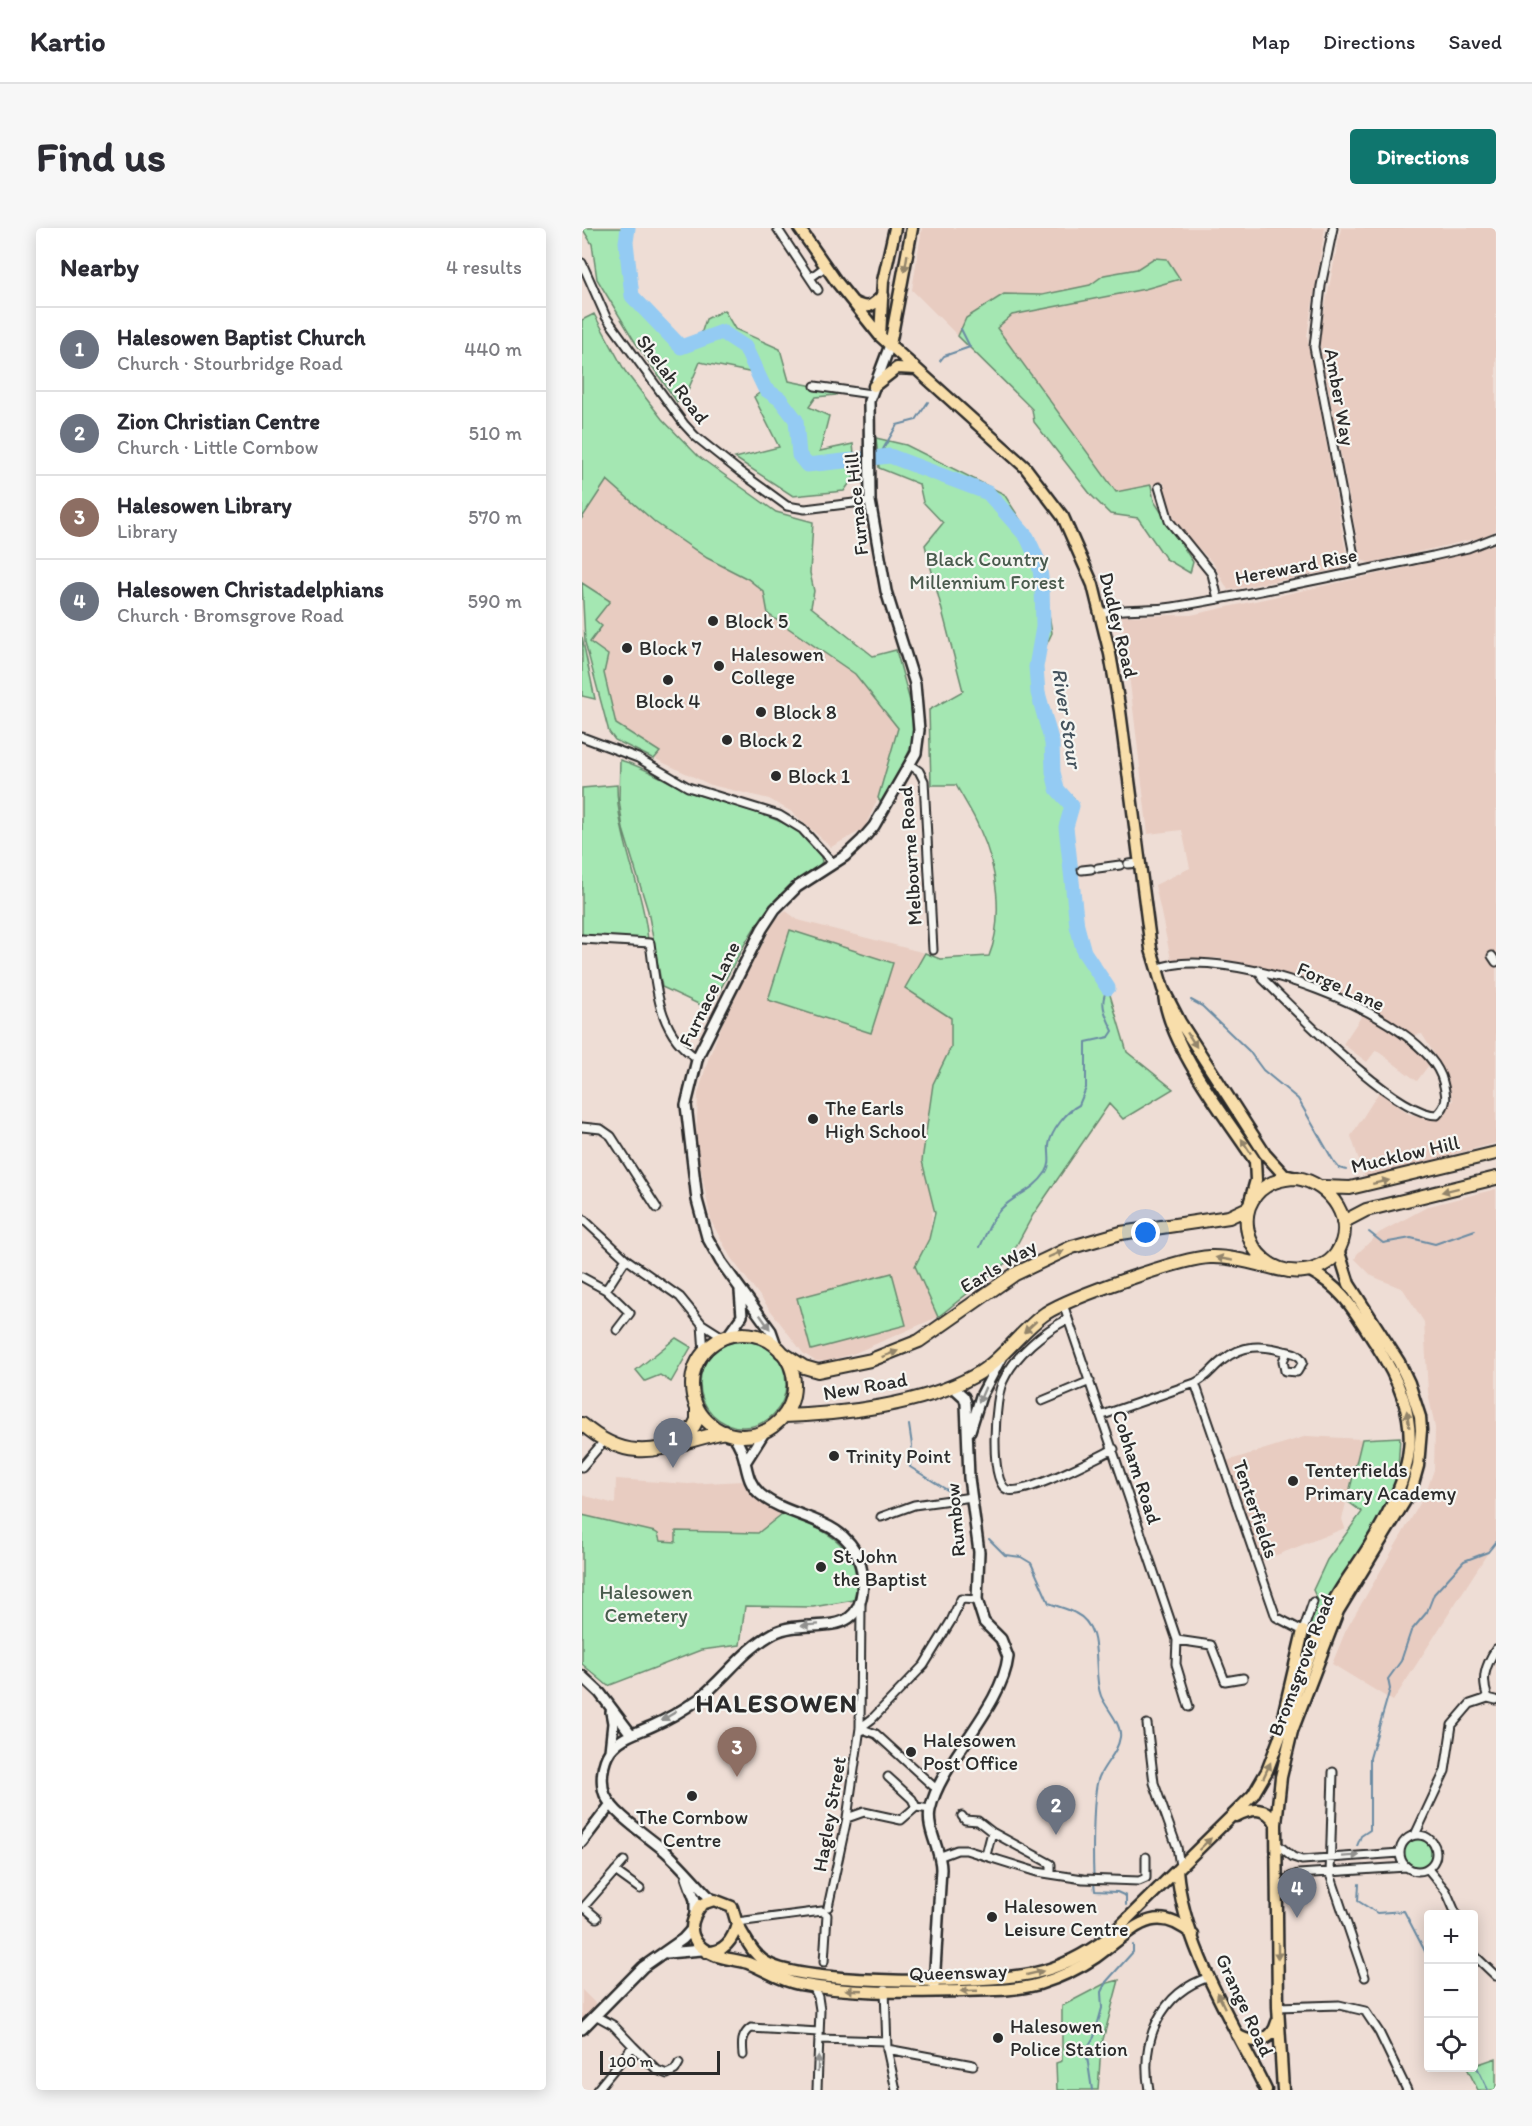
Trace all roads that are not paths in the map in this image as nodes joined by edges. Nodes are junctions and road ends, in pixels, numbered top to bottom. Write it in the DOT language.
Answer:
graph roads {
  1 [pos="777,228"];
  2 [pos="799,228"];
  3 [pos="896,228"];
  4 [pos="1333,228"];
  5 [pos="911,230"];
  6 [pos="825,267"];
  7 [pos="583,268"];
  8 [pos="810,278"];
  9 [pos="818,290"];
  10 [pos="882,295"];
  11 [pos="850,300"];
  12 [pos="880,336"];
  13 [pos="890,345"];
  14 [pos="915,369"];
  15 [pos="815,386"];
  16 [pos="872,390"];
  17 [pos="1159,487"];
  18 [pos="870,501"];
  19 [pos="1496,537"];
  20 [pos="1357,571"];
  21 [pos="1218,599"];
  22 [pos="1100,613"];
  23 [pos="582,737"];
  24 [pos="910,765"];
  25 [pos="1140,863"];
  26 [pos="834,864"];
  27 [pos="1082,870"];
  28 [pos="582,939"];
  29 [pos="933,950"];
  30 [pos="1157,969"];
  31 [pos="1259,970"];
  32 [pos="1163,989"];
  33 [pos="697,1058"];
  34 [pos="582,1127"];
  35 [pos="1496,1153"];
  36 [pos="1297,1178"];
  37 [pos="1496,1178"];
  38 [pos="1323,1187"];
  39 [pos="1249,1204"];
  40 [pos="657,1208"];
  41 [pos="582,1218"];
  42 [pos="1343,1222"];
  43 [pos="1338,1249"];
  44 [pos="626,1259"];
  45 [pos="1282,1270"];
  46 [pos="1309,1270"];
  47 [pos="582,1277"];
  48 [pos="606,1290"];
  49 [pos="740,1290"];
  50 [pos="1063,1304"];
  51 [pos="1068,1319"];
  52 [pos="702,1324"];
  53 [pos="617,1330"];
  54 [pos="725,1337"];
  55 [pos="779,1350"];
  56 [pos="1287,1352"];
  57 [pos="704,1353"];
  58 [pos="1002,1356"];
  59 [pos="1090,1381"];
  60 [pos="1195,1383"];
  61 [pos="952,1386"];
  62 [pos="1405,1386"];
  63 [pos="1042,1401"];
  64 [pos="696,1405"];
  65 [pos="1103,1415"];
  66 [pos="784,1416"];
  67 [pos="582,1424"];
  68 [pos="765,1431"];
  69 [pos="728,1433"];
  70 [pos="968,1437"];
  71 [pos="604,1441"];
  72 [pos="684,1444"];
  73 [pos="1114,1449"];
  74 [pos="746,1461"];
  75 [pos="582,1467"];
  76 [pos="972,1497"];
  77 [pos="881,1517"];
  78 [pos="977,1600"];
  79 [pos="1313,1602"];
  80 [pos="861,1605"];
  81 [pos="1302,1631"];
  82 [pos="1178,1640"];
  83 [pos="1496,1649"];
  84 [pos="582,1676"];
  85 [pos="1243,1678"];
  86 [pos="1492,1699"];
  87 [pos="609,1706"];
  88 [pos="1189,1707"];
  89 [pos="1147,1724"];
  90 [pos="860,1728"];
  91 [pos="1282,1733"];
  92 [pos="631,1734"];
  93 [pos="610,1751"];
  94 [pos="1333,1772"];
  95 [pos="888,1778"];
  96 [pos="933,1786"];
  97 [pos="611,1803"];
  98 [pos="916,1807"];
  99 [pos="930,1809"];
  100 [pos="962,1816"];
  101 [pos="1233,1817"];
  102 [pos="847,1818"];
  103 [pos="1276,1824"];
  104 [pos="992,1832"];
  105 [pos="1415,1835"];
  106 [pos="582,1842"];
  107 [pos="1277,1844"];
  108 [pos="1400,1852"];
  109 [pos="986,1855"];
  110 [pos="941,1857"];
  111 [pos="1146,1857"];
  112 [pos="1332,1857"];
  113 [pos="624,1861"];
  114 [pos="1406,1867"];
  115 [pos="1179,1868"];
  116 [pos="1428,1869"];
  117 [pos="615,1870"];
  118 [pos="685,1873"];
  119 [pos="1051,1874"];
  120 [pos="1330,1874"];
  121 [pos="640,1889"];
  122 [pos="1277,1893"];
  123 [pos="712,1900"];
  124 [pos="828,1906"];
  125 [pos="583,1908"];
  126 [pos="1454,1910"];
  127 [pos="695,1916"];
  128 [pos="597,1918"];
  129 [pos="736,1920"];
  130 [pos="692,1929"];
  131 [pos="1193,1935"];
  132 [pos="704,1951"];
  133 [pos="664,1953"];
  134 [pos="1478,1960"];
  135 [pos="824,1962"];
  136 [pos="1496,1976"];
  137 [pos="1210,1977"];
  138 [pos="1365,1977"];
  139 [pos="880,1978"];
  140 [pos="935,1978"];
  141 [pos="813,1986"];
  142 [pos="886,1992"];
  143 [pos="934,1992"];
  144 [pos="1278,2011"];
  145 [pos="595,2015"];
  146 [pos="582,2029"];
  147 [pos="819,2035"];
  148 [pos="1238,2035"];
  149 [pos="886,2045"];
  150 [pos="633,2046"];
  151 [pos="743,2055"];
  152 [pos="680,2063"];
  153 [pos="973,2065"];
  154 [pos="597,2090"];
  155 [pos="817,2090"];
  156 [pos="896,2090"];
  157 [pos="1149,2090"];
  158 [pos="1266,2090"];
  159 [pos="1283,2090"];
  160 [pos="1407,2090"];
  1 -- 8 [label="street"];
  2 -- 6 [label="main road, Dudley Road"];
  3 -- 5 [label="main road"];
  3 -- 10 [label="main road"];
  4 -- 20 [label="street, Amber Way"];
  5 -- 13 [label="main road, one-way"];
  6 -- 8 [label="street"];
  6 -- 11 [label="main road, Dudley Road"];
  7 -- 18 [label="street, Shelah Road"];
  8 -- 9 [label="street"];
  10 -- 11 [label="main road"];
  10 -- 12 [label="main road"];
  11 -- 12 [label="main road, Dudley Road"];
  12 -- 13 [label="main road, Dudley Road"];
  13 -- 14 [label="main road, Dudley Road"];
  13 -- 16 [label="street, Furnace Hill"];
  14 -- 16 [label="main road"];
  14 -- 22 [label="main road, Dudley Road"];
  15 -- 16 [label="street"];
  16 -- 18 [label="street, Furnace Hill"];
  17 -- 21 [label="street"];
  18 -- 24 [label="street, Furnace Hill"];
  19 -- 20 [label="street, Hereward Rise"];
  20 -- 21 [label="street, Hereward Rise"];
  21 -- 22 [label="street, Hereward Rise"];
  22 -- 25 [label="main road, Dudley Road"];
  23 -- 26 [label="street"];
  24 -- 26 [label="street, Furnace Lane"];
  24 -- 29 [label="street, Melbourne Road"];
  25 -- 27 [label="street"];
  25 -- 30 [label="main road, Dudley Road"];
  26 -- 33 [label="street, Furnace Lane"];
  28 -- 33 [label="street"];
  30 -- 31 [label="street, Forge Lane"];
  30 -- 32 [label="main road, Dudley Road"];
  31 -- 31 [label="street, Forge Lane"];
  32 -- 36 [label="main road, one-way"];
  39 -- 32 [label="main road, one-way"];
  33 -- 49 [label="street, Furnace Lane"];
  34 -- 40 [label="street"];
  38 -- 35 [label="highway, Mucklow Hill, one-way"];
  36 -- 38 [label="highway"];
  36 -- 39 [label="highway"];
  37 -- 42 [label="highway, one-way"];
  38 -- 42 [label="highway"];
  39 -- 45 [label="highway"];
  55 -- 39 [label="highway, Earls Way, one-way"];
  41 -- 44 [label="street"];
  42 -- 43 [label="highway"];
  43 -- 46 [label="highway"];
  43 -- 62 [label="main road"];
  44 -- 48 [label="street"];
  44 -- 52 [label="street"];
  45 -- 46 [label="highway"];
  45 -- 50 [label="highway, New Road, one-way"];
  46 -- 62 [label="main road"];
  47 -- 48 [label="street"];
  48 -- 53 [label="street"];
  49 -- 54 [label="street"];
  49 -- 55 [label="street, Furnace Lane, one-way"];
  50 -- 51 [label="street, Cobham Road"];
  50 -- 58 [label="highway, New Road, one-way"];
  51 -- 59 [label="street, Cobham Road"];
  51 -- 73 [label="street"];
  52 -- 54 [label="street"];
  52 -- 57 [label="street"];
  54 -- 55 [label="highway"];
  54 -- 57 [label="highway"];
  55 -- 66 [label="highway"];
  56 -- 60 [label="street"];
  57 -- 64 [label="highway"];
  58 -- 61 [label="highway, New Road"];
  58 -- 70 [label="street, Rumbow, one-way"];
  59 -- 63 [label="street"];
  59 -- 65 [label="street, Cobham Road"];
  60 -- 65 [label="street"];
  60 -- 81 [label="street, Tenterfields"];
  61 -- 66 [label="highway, New Road"];
  61 -- 70 [label="street, Rumbow"];
  91 -- 62 [label="main road, Bromsgrove Road, one-way"];
  62 -- 103 [label="main road, Bromsgrove Road"];
  64 -- 69 [label="highway"];
  64 -- 72 [label="highway"];
  65 -- 73 [label="street, Cobham Road"];
  66 -- 68 [label="highway"];
  67 -- 71 [label="highway"];
  68 -- 69 [label="highway"];
  68 -- 74 [label="street"];
  69 -- 72 [label="highway"];
  69 -- 74 [label="street"];
  70 -- 76 [label="street, Rumbow"];
  71 -- 72 [label="highway"];
  71 -- 75 [label="street"];
  73 -- 82 [label="street, Cobham Road"];
  74 -- 80 [label="street"];
  76 -- 77 [label="street"];
  76 -- 78 [label="street, Rumbow"];
  78 -- 90 [label="street"];
  78 -- 99 [label="street"];
  79 -- 81 [label="street"];
  80 -- 90 [label="street, Hagley Street"];
  80 -- 92 [label="street, one-way"];
  81 -- 91 [label="main road"];
  82 -- 85 [label="street"];
  82 -- 88 [label="street"];
  83 -- 86 [label="street"];
  84 -- 87 [label="street"];
  86 -- 105 [label="street"];
  87 -- 92 [label="street"];
  87 -- 93 [label="street"];
  89 -- 115 [label="street"];
  90 -- 96 [label="street"];
  90 -- 102 [label="street, Hagley Street"];
  101 -- 91 [label="main road, Bromsgrove Road, one-way"];
  92 -- 93 [label="street"];
  93 -- 97 [label="street"];
  94 -- 112 [label="street"];
  95 -- 98 [label="street"];
  97 -- 106 [label="street"];
  97 -- 118 [label="street"];
  98 -- 99 [label="street"];
  98 -- 102 [label="street"];
  99 -- 110 [label="street"];
  100 -- 104 [label="street"];
  101 -- 103 [label="main road"];
  115 -- 101 [label="main road, Bromsgrove Road, one-way"];
  102 -- 124 [label="street, Hagley Street"];
  103 -- 107 [label="main road, Bromsgrove Road"];
  104 -- 109 [label="street"];
  104 -- 119 [label="street"];
  105 -- 108 [label="street"];
  105 -- 116 [label="street"];
  107 -- 112 [label="street"];
  107 -- 122 [label="main road, Bromsgrove Road"];
  112 -- 108 [label="street, one-way"];
  108 -- 114 [label="street"];
  109 -- 110 [label="street"];
  109 -- 119 [label="street"];
  110 -- 140 [label="street"];
  111 -- 119 [label="street"];
  112 -- 120 [label="street"];
  113 -- 117 [label="street"];
  114 -- 116 [label="street"];
  114 -- 120 [label="street"];
  115 -- 131 [label="main road, Grange Road"];
  140 -- 115 [label="main road, Queensway, one-way"];
  116 -- 126 [label="street"];
  117 -- 121 [label="street"];
  117 -- 125 [label="street"];
  118 -- 123 [label="street"];
  118 -- 127 [label="street"];
  120 -- 122 [label="street"];
  120 -- 138 [label="street"];
  122 -- 144 [label="main road, Bromsgrove Road, one-way"];
  123 -- 127 [label="main road"];
  123 -- 129 [label="main road"];
  125 -- 128 [label="street"];
  127 -- 130 [label="main road"];
  129 -- 132 [label="main road"];
  129 -- 135 [label="street"];
  129 -- 139 [label="main road, Queensway"];
  130 -- 132 [label="main road"];
  130 -- 133 [label="street"];
  131 -- 137 [label="main road, Grange Road"];
  131 -- 143 [label="main road, Queensway, one-way"];
  132 -- 133 [label="street"];
  132 -- 141 [label="main road, Queensway"];
  133 -- 145 [label="street"];
  134 -- 136 [label="street"];
  148 -- 137 [label="main road, Grange Road, one-way"];
  137 -- 157 [label="street"];
  139 -- 140 [label="main road, Queensway"];
  139 -- 142 [label="street"];
  140 -- 143 [label="street"];
  142 -- 141 [label="main road, Queensway, one-way"];
  141 -- 147 [label="street"];
  142 -- 143 [label="main road, Queensway"];
  142 -- 149 [label="street"];
  144 -- 148 [label="main road"];
  144 -- 159 [label="main road, Grange Road"];
  144 -- 160 [label="street"];
  145 -- 146 [label="street"];
  145 -- 150 [label="street"];
  147 -- 149 [label="street"];
  147 -- 151 [label="street"];
  155 -- 147 [label="street, one-way"];
  148 -- 158 [label="main road, Grange Road"];
  149 -- 153 [label="street"];
  149 -- 156 [label="street"];
  150 -- 152 [label="street"];
  150 -- 154 [label="street"];
}
